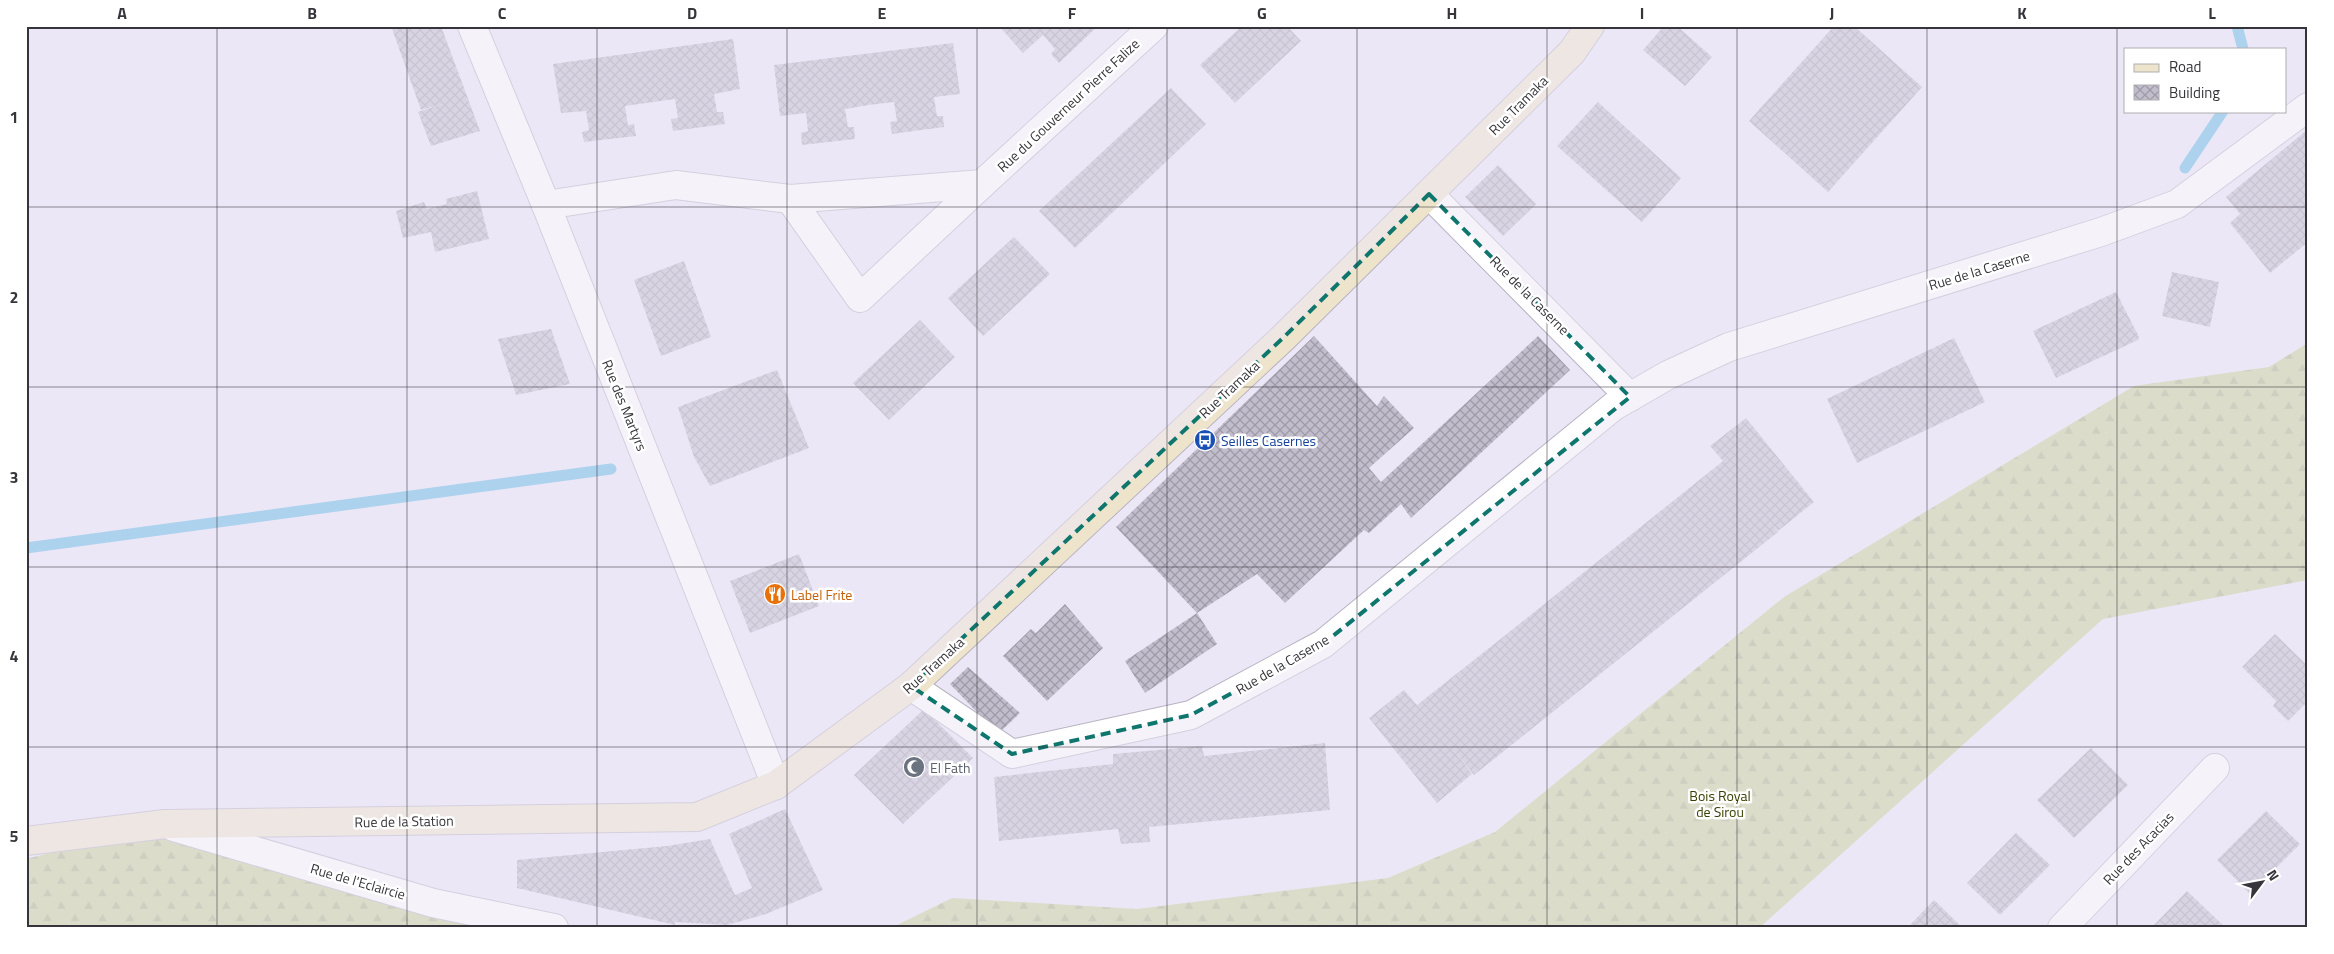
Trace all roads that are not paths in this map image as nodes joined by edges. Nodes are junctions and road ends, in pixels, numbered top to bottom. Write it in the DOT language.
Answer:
graph roads {
  1 [pos="472,26"];
  2 [pos="1154,26"];
  3 [pos="1590,26"];
  4 [pos="2308,107"];
  5 [pos="982,184"];
  6 [pos="1429,194"];
  7 [pos="790,199"];
  8 [pos="546,205"];
  9 [pos="1630,397"];
  10 [pos="911,686"];
  11 [pos="2215,768"];
  12 [pos="776,785"];
  13 [pos="165,824"];
  14 [pos="26,841"];
  15 [pos="554,928"];
  16 [pos="2062,928"];
  1 -- 8 [label="street, Rue des Martyrs"];
  2 -- 5 [label="street, Rue du Gouverneur Pierre Falize"];
  3 -- 6 [label="main road, Rue Tramaka"];
  4 -- 9 [label="street, Rue de la Caserne"];
  5 -- 7 [label="street"];
  5 -- 7 [label="street, Rue du Gouverneur Pierre Falize"];
  6 -- 9 [label="street, Rue de la Caserne"];
  6 -- 10 [label="main road, Rue Tramaka"];
  7 -- 8 [label="street"];
  8 -- 12 [label="street, Rue des Martyrs"];
  9 -- 10 [label="street, Rue de la Caserne"];
  10 -- 12 [label="main road, Rue Tramaka"];
  11 -- 16 [label="street, Rue des Acacias"];
  12 -- 13 [label="main road, Rue de la Station"];
  13 -- 14 [label="main road, Rue de la Station"];
  13 -- 15 [label="street, Rue de l'Eclaircie"];
}
